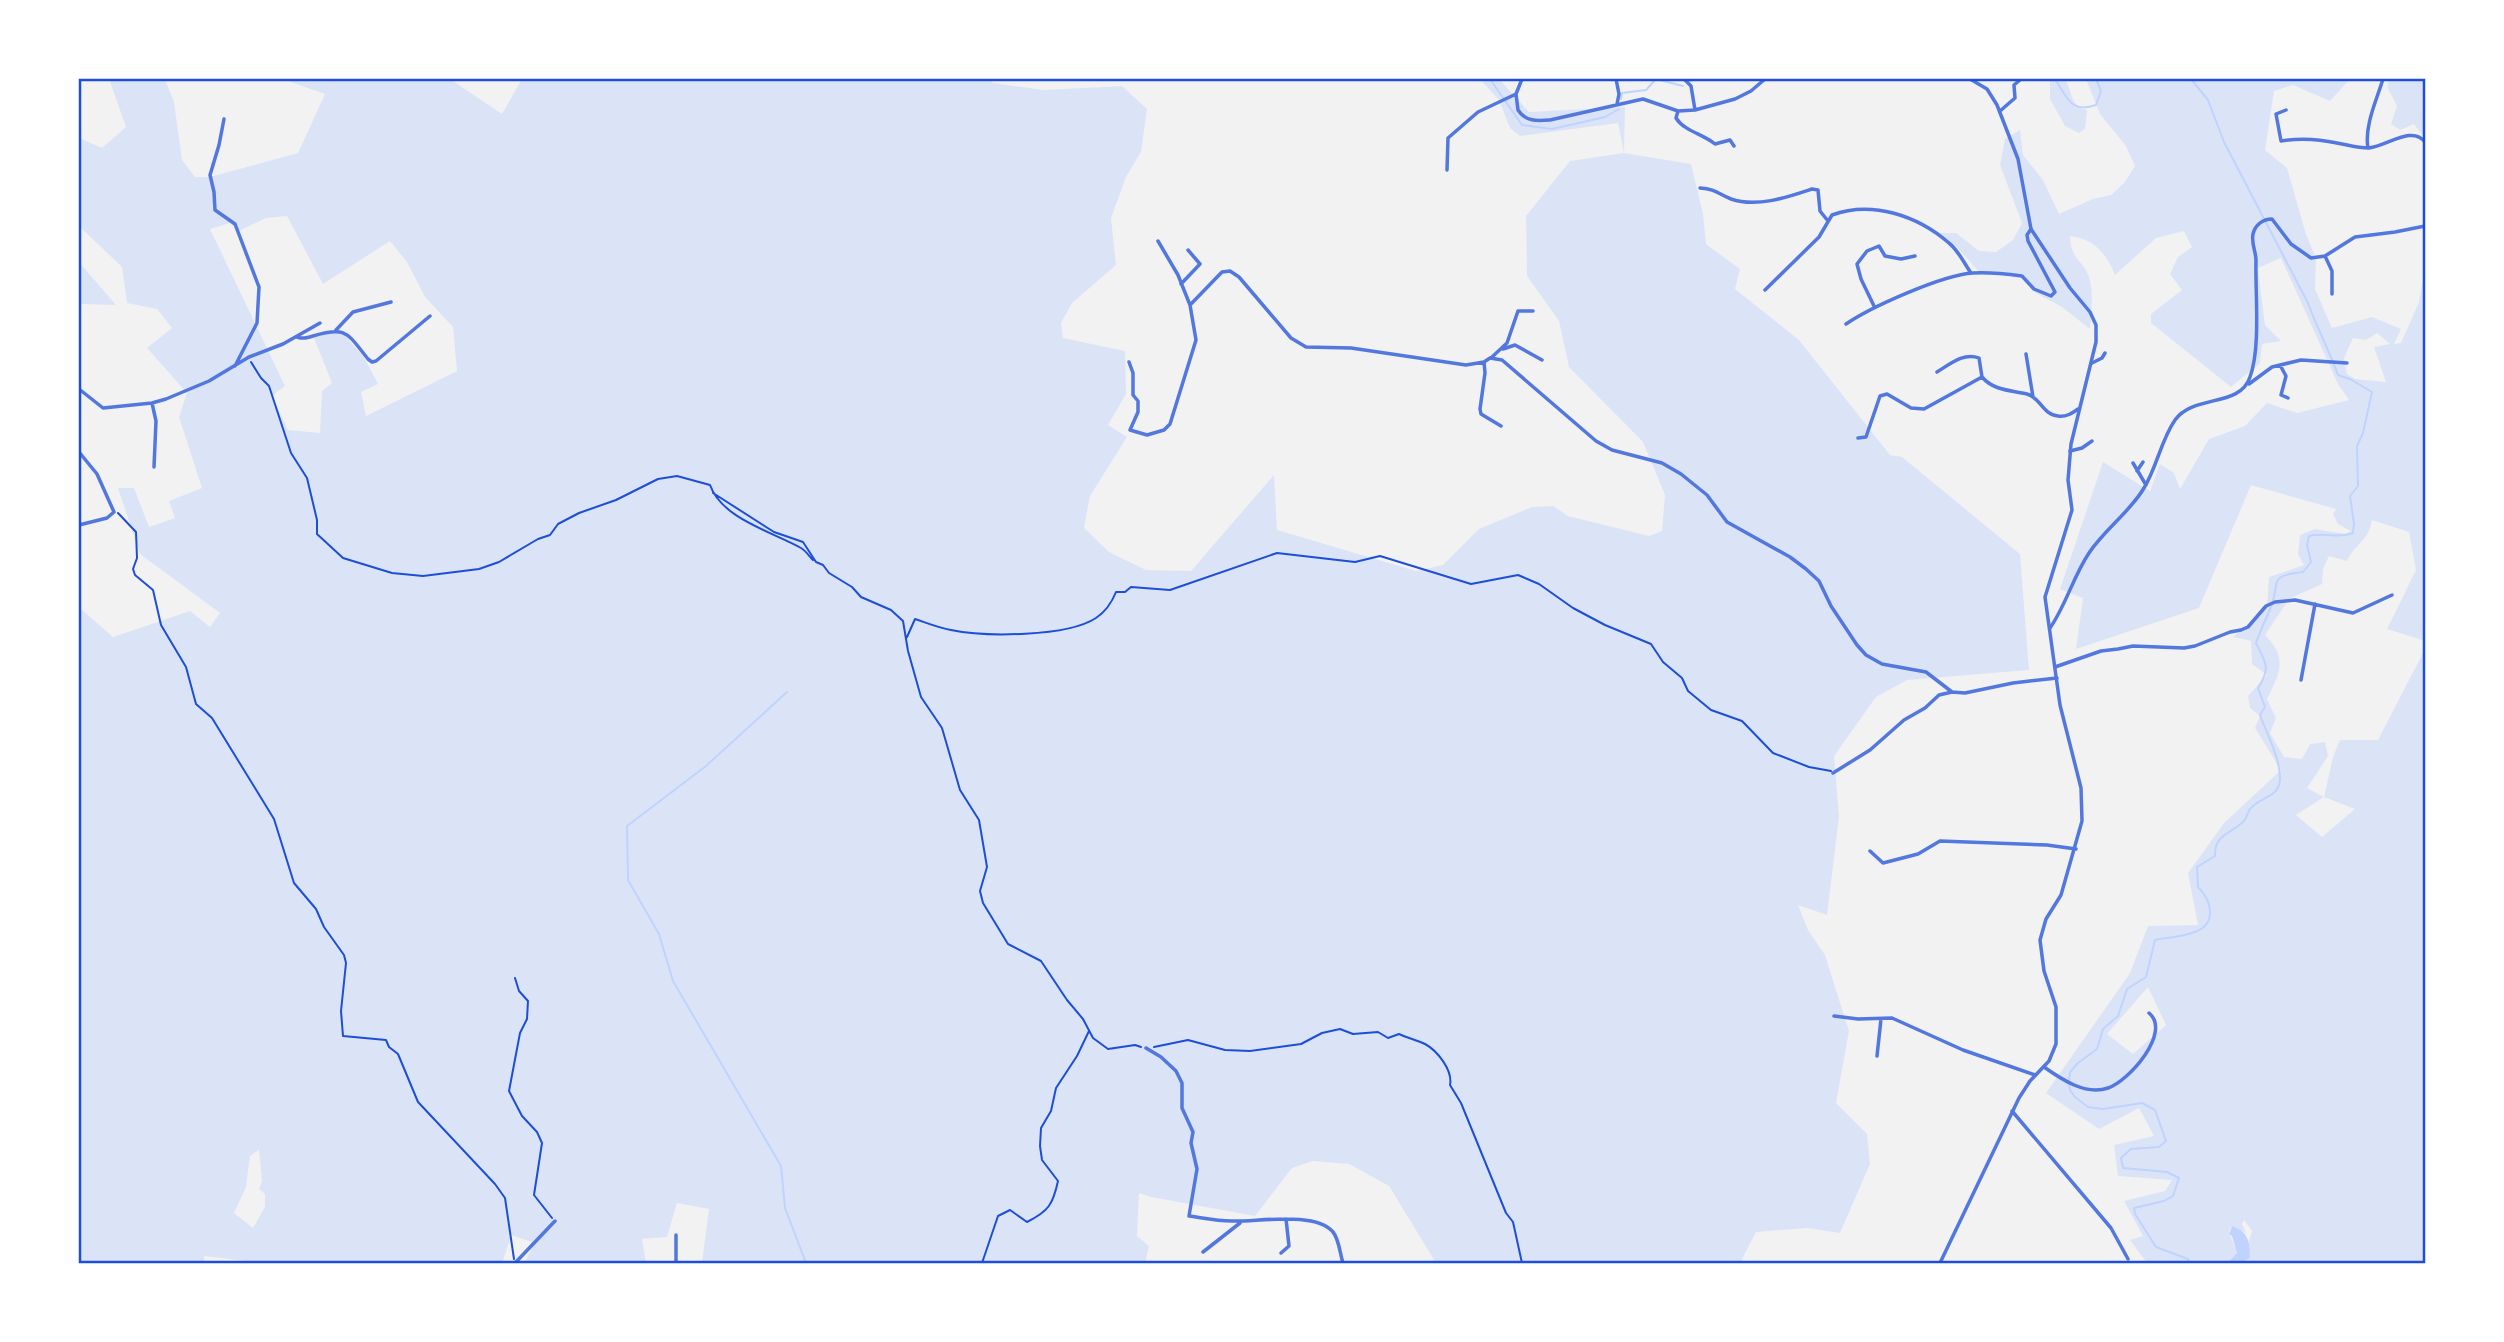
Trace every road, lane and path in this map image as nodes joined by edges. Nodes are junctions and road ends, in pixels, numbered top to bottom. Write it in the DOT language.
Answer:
graph roads {
  1 [pos="1522,79"];
  2 [pos="1616,79"];
  3 [pos="1684,79"];
  4 [pos="1765,79"];
  5 [pos="1969,79"];
  6 [pos="2021,79"];
  7 [pos="2384,79"];
  8 [pos="1516,94"];
  9 [pos="1617,104"];
  10 [pos="1695,110"];
  11 [pos="2286,110"];
  12 [pos="1678,111"];
  13 [pos="2000,111"];
  14 [pos="224,119"];
  15 [pos="2425,142"];
  16 [pos="1734,146"];
  17 [pos="2368,148"];
  18 [pos="1447,170"];
  19 [pos="1700,188"];
  20 [pos="1828,221"];
  21 [pos="2425,226"];
  22 [pos="2031,229"];
  23 [pos="1158,241"];
  24 [pos="1188,250"];
  25 [pos="1915,256"];
  26 [pos="2325,256"];
  27 [pos="1972,273"];
  28 [pos="1181,284"];
  29 [pos="1765,290"];
  30 [pos="2332,294"];
  31 [pos="391,302"];
  32 [pos="1190,305"];
  33 [pos="1874,307"];
  34 [pos="1533,311"];
  35 [pos="430,316"];
  36 [pos="320,323"];
  37 [pos="1846,324"];
  38 [pos="336,330"];
  39 [pos="297,337"];
  40 [pos="1501,350"];
  41 [pos="2105,353"];
  42 [pos="2026,354"];
  43 [pos="249,358"];
  44 [pos="1490,358"];
  45 [pos="1542,360"];
  46 [pos="1129,362"];
  47 [pos="1484,362"];
  48 [pos="2092,363"];
  49 [pos="2347,363"];
  50 [pos="2280,365"];
  51 [pos="235,366"];
  52 [pos="1937,372"];
  53 [pos="1982,377"];
  54 [pos="2244,388"];
  55 [pos="79,389"];
  56 [pos="2033,397"];
  57 [pos="2288,398"];
  58 [pos="152,404"];
  59 [pos="2078,410"];
  60 [pos="1501,426"];
  61 [pos="1858,438"];
  62 [pos="2092,441"];
  63 [pos="2070,451"];
  64 [pos="79,452"];
  65 [pos="2143,462"];
  66 [pos="2133,463"];
  67 [pos="154,467"];
  68 [pos="2137,471"];
  69 [pos="2146,485"];
  70 [pos="713,493"];
  71 [pos="114,508"];
  72 [pos="79,525"];
  73 [pos="816,562"];
  74 [pos="2392,595"];
  75 [pos="2315,604"];
  76 [pos="2048,630"];
  77 [pos="907,637"];
  78 [pos="2055,667"];
  79 [pos="2057,678"];
  80 [pos="2301,680"];
  81 [pos="1952,692"];
  82 [pos="1834,772"];
  83 [pos="2076,849"];
  84 [pos="1870,851"];
  85 [pos="514,978"];
  86 [pos="2149,1013"];
  87 [pos="1834,1016"];
  88 [pos="1881,1019"];
  89 [pos="1089,1030"];
  90 [pos="1146,1048"];
  91 [pos="1877,1056"];
  92 [pos="2044,1066"];
  93 [pos="2035,1075"];
  94 [pos="2012,1111"];
  95 [pos="1286,1219"];
  96 [pos="555,1221"];
  97 [pos="1242,1222"];
  98 [pos="676,1235"];
  99 [pos="1203,1252"];
  100 [pos="1281,1253"];
  101 [pos="2128,1259"];
  102 [pos="515,1263"];
  103 [pos="676,1263"];
  104 [pos="982,1263"];
  105 [pos="1343,1263"];
  106 [pos="1522,1263"];
  107 [pos="1940,1263"];
  1 -- 8 [label="street"];
  2 -- 9 [label="street"];
  3 -- 10 [label="street"];
  4 -- 10 [label="street"];
  5 -- 13 [label="street"];
  6 -- 13 [label="street"];
  7 -- 17 [label="street"];
  8 -- 9 [label="street"];
  8 -- 18 [label="street"];
  9 -- 12 [label="street"];
  10 -- 12 [label="street"];
  11 -- 17 [label="street"];
  12 -- 16 [label="street"];
  13 -- 22 [label="street"];
  14 -- 51 [label="street"];
  15 -- 17 [label="street"];
  19 -- 20 [label="street"];
  20 -- 27 [label="street"];
  20 -- 29 [label="street"];
  21 -- 26 [label="street"];
  22 -- 27 [label="street"];
  22 -- 48 [label="street"];
  23 -- 28 [label="street"];
  24 -- 28 [label="street"];
  25 -- 33 [label="street"];
  26 -- 30 [label="street"];
  26 -- 54 [label="street"];
  27 -- 33 [label="street"];
  28 -- 32 [label="street"];
  31 -- 38 [label="street"];
  32 -- 46 [label="street"];
  32 -- 47 [label="street"];
  33 -- 37 [label="street"];
  34 -- 40 [label="street"];
  35 -- 38 [label="street"];
  36 -- 39 [label="street"];
  38 -- 39 [label="street"];
  39 -- 43 [label="street"];
  40 -- 44 [label="street"];
  40 -- 45 [label="street"];
  41 -- 48 [label="street"];
  42 -- 56 [label="street"];
  43 -- 51 [label="street"];
  43 -- 70 [label="path"];
  44 -- 47 [label="street"];
  44 -- 81 [label="street"];
  47 -- 60 [label="street"];
  48 -- 59 [label="street"];
  49 -- 50 [label="street"];
  50 -- 54 [label="street"];
  50 -- 57 [label="street"];
  51 -- 58 [label="street"];
  52 -- 53 [label="street"];
  53 -- 56 [label="street"];
  53 -- 61 [label="street"];
  54 -- 69 [label="street"];
  55 -- 58 [label="street"];
  56 -- 59 [label="street"];
  58 -- 67 [label="street"];
  59 -- 63 [label="street"];
  62 -- 63 [label="street"];
  63 -- 76 [label="street"];
  64 -- 71 [label="street"];
  65 -- 68 [label="street"];
  66 -- 68 [label="street"];
  68 -- 69 [label="street"];
  69 -- 76 [label="street"];
  70 -- 73 [label="path"];
  70 -- 73 [label="path"];
  71 -- 72 [label="street"];
  71 -- 102 [label="path"];
  73 -- 77 [label="path"];
  74 -- 75 [label="street"];
  75 -- 78 [label="street"];
  75 -- 80 [label="street"];
  76 -- 78 [label="street"];
  77 -- 82 [label="path"];
  77 -- 89 [label="path"];
  78 -- 79 [label="street"];
  79 -- 81 [label="street"];
  79 -- 83 [label="street"];
  81 -- 82 [label="street"];
  83 -- 84 [label="street"];
  83 -- 92 [label="street"];
  85 -- 96 [label="path"];
  86 -- 92 [label="street"];
  87 -- 88 [label="street"];
  88 -- 91 [label="street"];
  88 -- 93 [label="street"];
  89 -- 90 [label="path"];
  89 -- 104 [label="path"];
  90 -- 97 [label="street"];
  90 -- 106 [label="path"];
  92 -- 93 [label="street"];
  93 -- 94 [label="street"];
  94 -- 101 [label="street"];
  94 -- 107 [label="street"];
  95 -- 97 [label="street"];
  95 -- 100 [label="street"];
  95 -- 105 [label="street"];
  96 -- 102 [label="street"];
  97 -- 99 [label="street"];
  98 -- 103 [label="street"];
}
